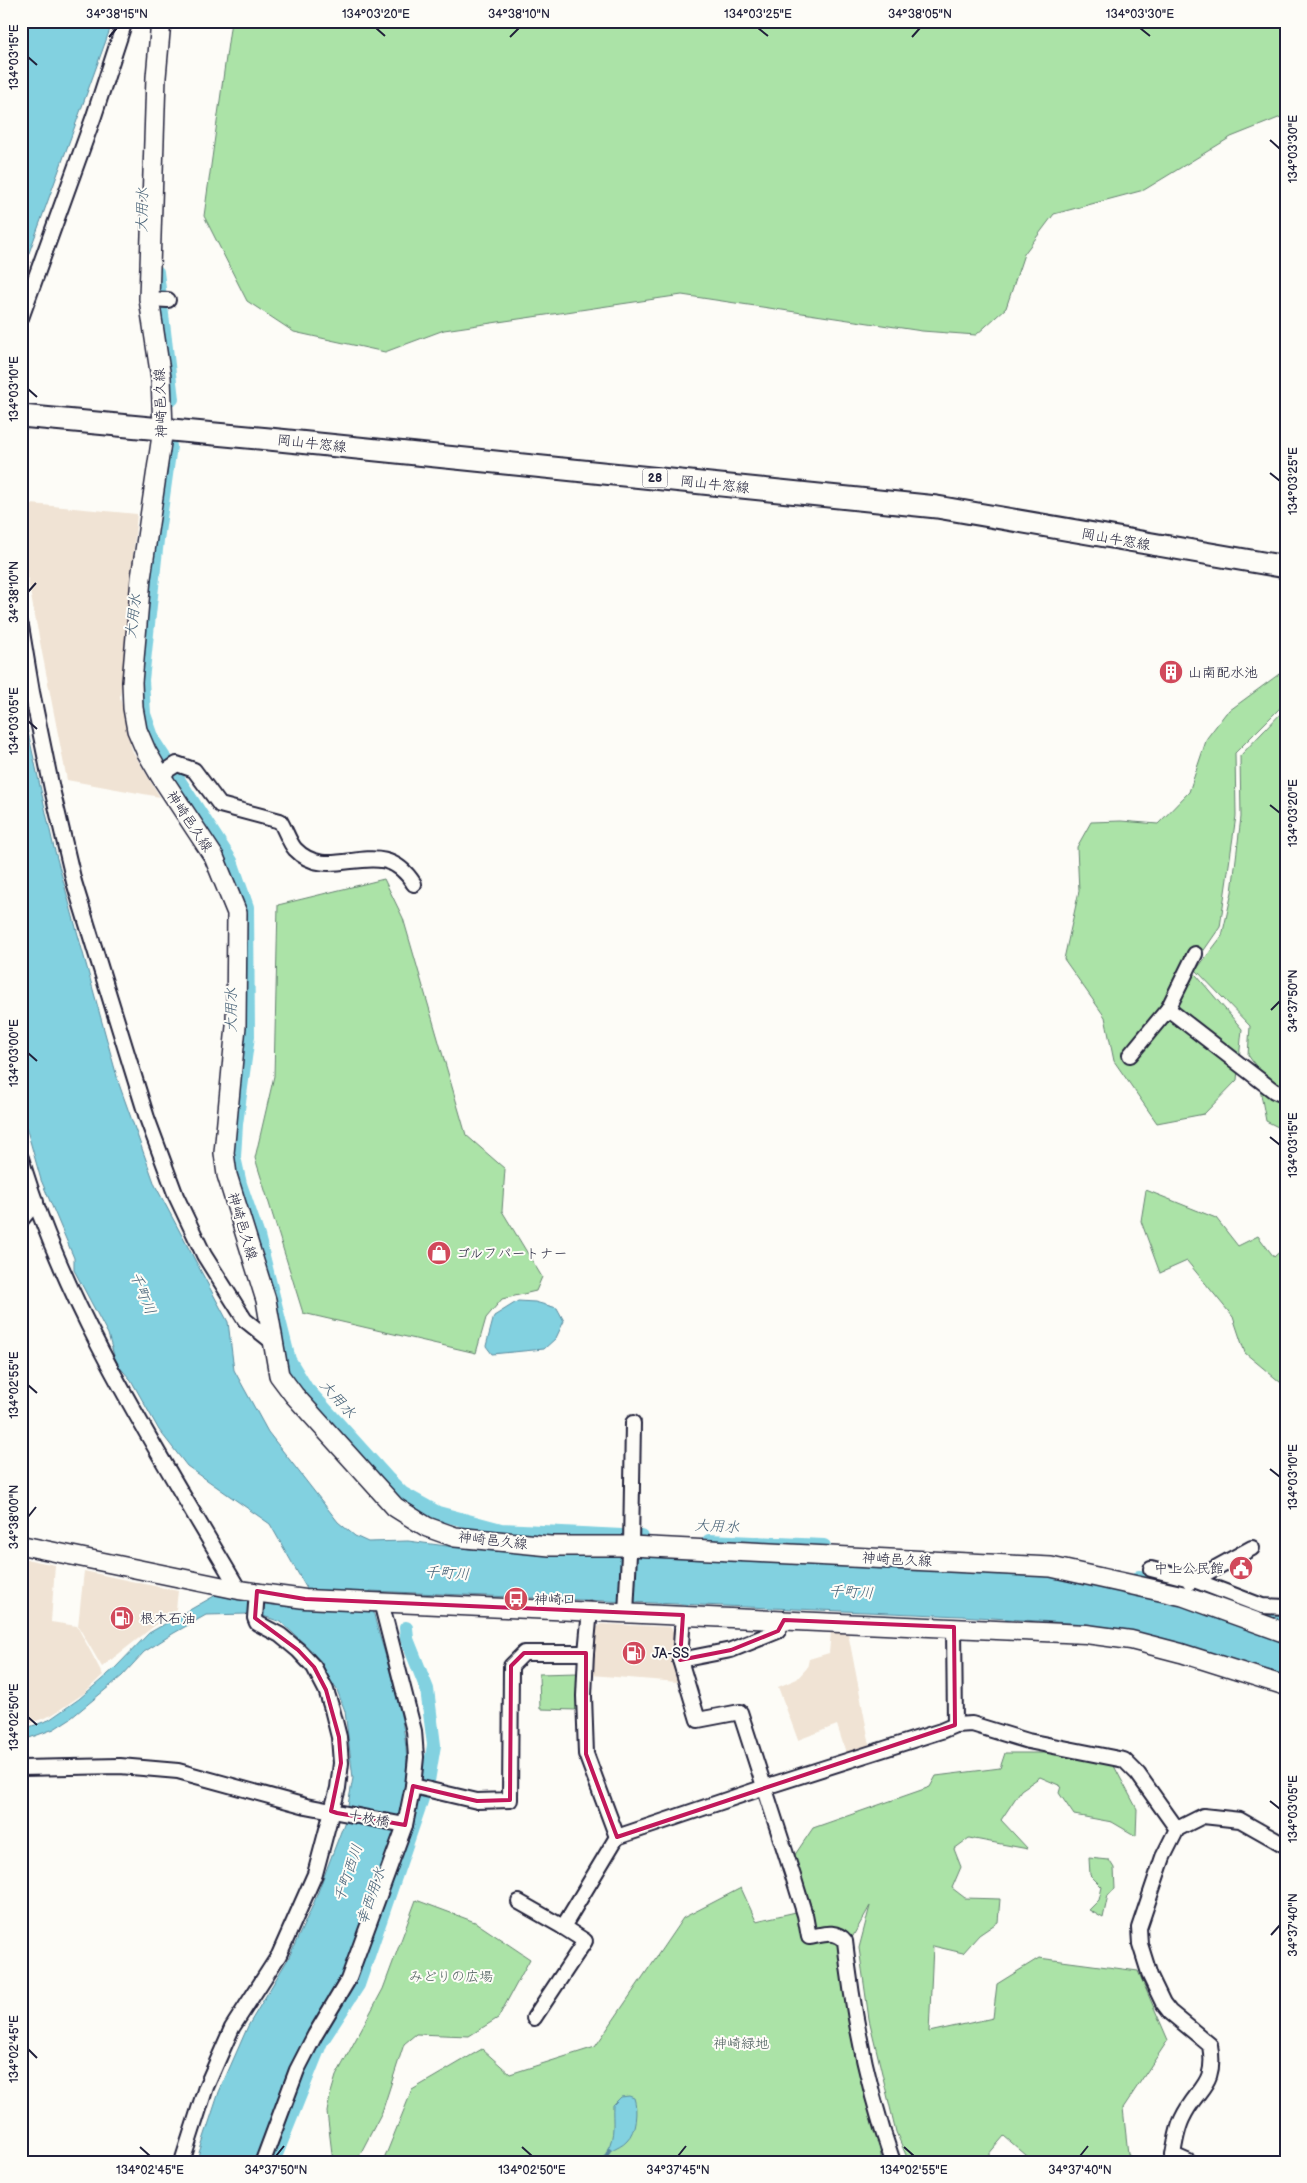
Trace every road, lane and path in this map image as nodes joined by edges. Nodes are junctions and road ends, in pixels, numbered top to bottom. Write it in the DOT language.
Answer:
graph roads {
  1 [pos="125,21"];
  2 [pos="161,21"];
  3 [pos="149,299"];
  4 [pos="168,300"];
  5 [pos="21,318"];
  6 [pos="21,416"];
  7 [pos="163,429"];
  8 [pos="1286,567"];
  9 [pos="21,626"];
  10 [pos="160,776"];
  11 [pos="414,884"];
  12 [pos="1195,954"];
  13 [pos="1168,1009"];
  14 [pos="1130,1054"];
  15 [pos="1286,1096"];
  16 [pos="21,1158"];
  17 [pos="36,1202"];
  18 [pos="21,1220"];
  19 [pos="275,1344"];
  20 [pos="633,1423"];
  21 [pos="631,1543"];
  22 [pos="21,1545"];
  23 [pos="1252,1548"];
  24 [pos="1151,1569"];
  25 [pos="1188,1587"];
  26 [pos="239,1590"];
  27 [pos="256,1595"];
  28 [pos="377,1602"];
  29 [pos="1286,1607"];
  30 [pos="626,1609"];
  31 [pos="590,1610"];
  32 [pos="683,1615"];
  33 [pos="784,1620"];
  34 [pos="954,1627"];
  35 [pos="1286,1633"];
  36 [pos="586,1653"];
  37 [pos="680,1660"];
  38 [pos="1286,1686"];
  39 [pos="955,1725"];
  40 [pos="21,1768"];
  41 [pos="765,1787"];
  42 [pos="421,1788"];
  43 [pos="334,1812"];
  44 [pos="403,1824"];
  45 [pos="1177,1829"];
  46 [pos="617,1837"];
  47 [pos="1286,1846"];
  48 [pos="519,1902"];
  49 [pos="563,1927"];
  50 [pos="534,2018"];
  51 [pos="1172,2158"];
  52 [pos="263,2161"];
  53 [pos="182,2162"];
  54 [pos="893,2162"];
  55 [pos="1189,2162"];
  1 -- 5 [label="street"];
  2 -- 3 [label="main road, 神崎邑久線"];
  3 -- 4 [label="street"];
  3 -- 7 [label="main road, 神崎邑久線"];
  6 -- 7 [label="main road, 岡山牛窓線 / 28"];
  7 -- 8 [label="main road, 岡山牛窓線 / 28"];
  7 -- 10 [label="main road, 神崎邑久線"];
  9 -- 19 [label="street"];
  10 -- 11 [label="street"];
  10 -- 19 [label="main road, 神崎邑久線"];
  12 -- 13 [label="street"];
  13 -- 14 [label="street"];
  13 -- 15 [label="street"];
  16 -- 17 [label="street"];
  17 -- 18 [label="street"];
  17 -- 26 [label="street"];
  19 -- 21 [label="main road, 神崎邑久線"];
  20 -- 21 [label="street"];
  21 -- 25 [label="main road, 神崎邑久線"];
  21 -- 30 [label="street"];
  22 -- 26 [label="street"];
  23 -- 25 [label="street"];
  24 -- 25 [label="street"];
  25 -- 29 [label="street"];
  25 -- 35 [label="main road, 神崎邑久線"];
  26 -- 27 [label="street"];
  27 -- 28 [label="street"];
  27 -- 43 [label="street"];
  28 -- 31 [label="street"];
  28 -- 42 [label="street"];
  30 -- 31 [label="street"];
  30 -- 32 [label="street"];
  31 -- 36 [label="street"];
  32 -- 33 [label="street"];
  32 -- 37 [label="street"];
  33 -- 34 [label="street"];
  33 -- 37 [label="street"];
  34 -- 38 [label="street"];
  34 -- 39 [label="street"];
  36 -- 42 [label="street"];
  36 -- 46 [label="street"];
  37 -- 41 [label="street"];
  39 -- 41 [label="street"];
  39 -- 45 [label="street"];
  40 -- 43 [label="street, 十枚橋"];
  41 -- 46 [label="street"];
  41 -- 54 [label="street"];
  42 -- 44 [label="street"];
  43 -- 44 [label="street, 十枚橋"];
  43 -- 53 [label="street"];
  44 -- 52 [label="street"];
  45 -- 47 [label="street"];
  45 -- 51 [label="street"];
  46 -- 49 [label="street"];
  48 -- 49 [label="street"];
  49 -- 50 [label="street"];
  51 -- 55 [label="street"];
}
